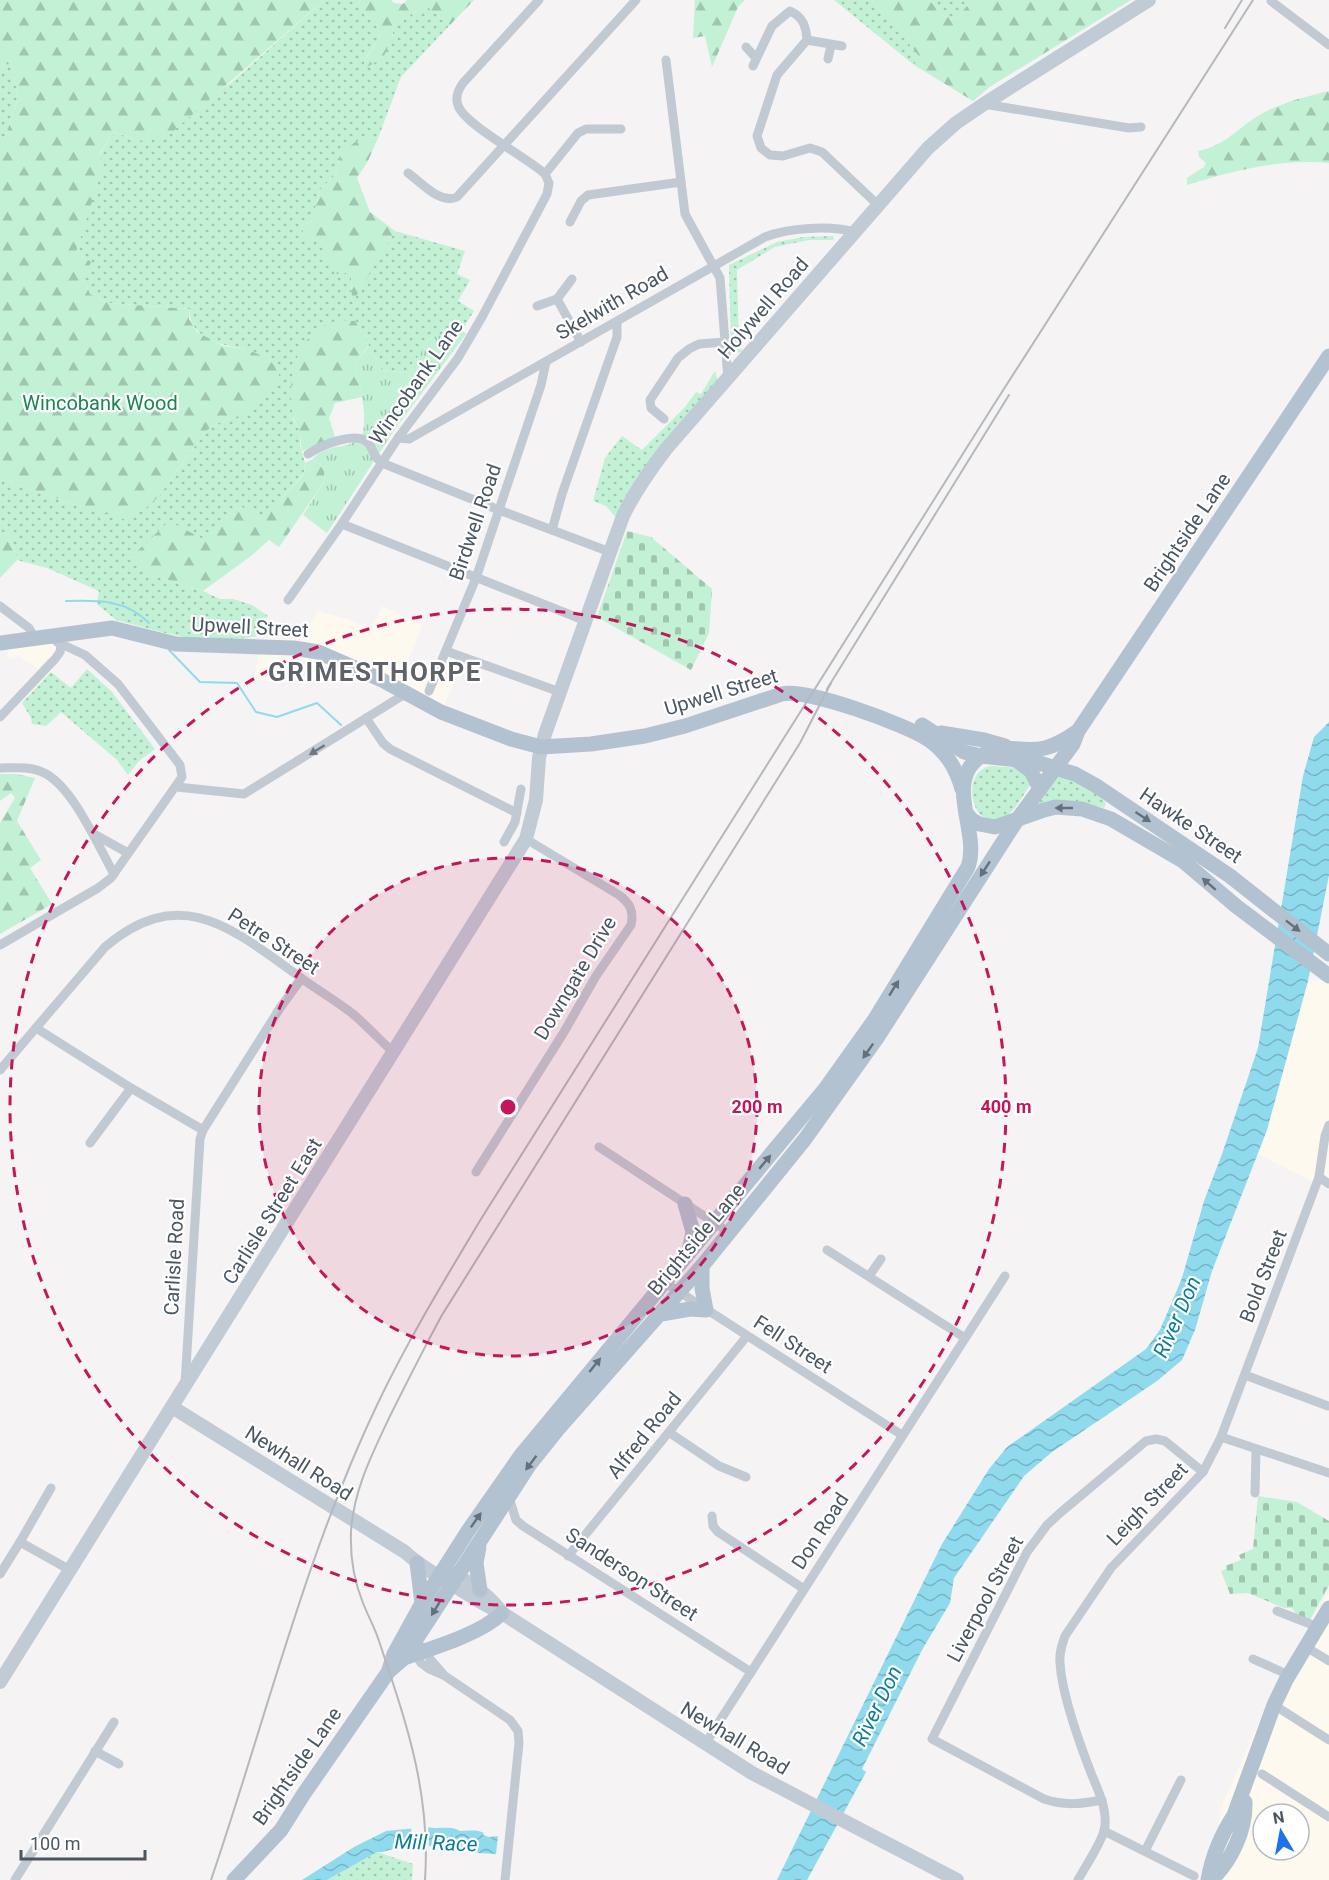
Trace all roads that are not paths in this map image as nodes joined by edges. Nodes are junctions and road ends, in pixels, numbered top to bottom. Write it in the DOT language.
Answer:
graph roads {
  1 [pos="539,0"];
  2 [pos="636,0"];
  3 [pos="1149,0"];
  4 [pos="1271,1"];
  5 [pos="807,40"];
  6 [pos="831,45"];
  7 [pos="1329,45"];
  8 [pos="842,46"];
  9 [pos="746,47"];
  10 [pos="828,59"];
  11 [pos="666,60"];
  12 [pos="984,104"];
  13 [pos="1141,127"];
  14 [pos="621,129"];
  15 [pos="504,145"];
  16 [pos="408,173"];
  17 [pos="545,174"];
  18 [pos="681,182"];
  19 [pos="878,205"];
  20 [pos="570,222"];
  21 [pos="854,232"];
  22 [pos="713,265"];
  23 [pos="572,279"];
  24 [pos="557,299"];
  25 [pos="537,306"];
  26 [pos="617,322"];
  27 [pos="581,342"];
  28 [pos="724,342"];
  29 [pos="1329,356"];
  30 [pos="546,362"];
  31 [pos="728,379"];
  32 [pos="664,418"];
  33 [pos="398,438"];
  34 [pos="308,454"];
  35 [pos="382,463"];
  36 [pos="499,510"];
  37 [pos="342,524"];
  38 [pos="552,530"];
  39 [pos="610,552"];
  40 [pos="476,578"];
  41 [pos="288,600"];
  42 [pos="0,606"];
  43 [pos="586,621"];
  44 [pos="78,632"];
  45 [pos="35,638"];
  46 [pos="57,640"];
  47 [pos="0,643"];
  48 [pos="446,651"];
  49 [pos="85,655"];
  50 [pos="429,691"];
  51 [pos="560,692"];
  52 [pos="405,694"];
  53 [pos="866,713"];
  54 [pos="0,717"];
  55 [pos="366,718"];
  56 [pos="927,728"];
  57 [pos="1078,731"];
  58 [pos="541,747"];
  59 [pos="1012,753"];
  60 [pos="981,756"];
  61 [pos="1056,767"];
  62 [pos="0,768"];
  63 [pos="177,787"];
  64 [pos="521,789"];
  65 [pos="1040,789"];
  66 [pos="963,794"];
  67 [pos="517,813"];
  68 [pos="967,814"];
  69 [pos="1017,820"];
  70 [pos="94,834"];
  71 [pos="526,839"];
  72 [pos="504,842"];
  73 [pos="128,853"];
  74 [pos="114,874"];
  75 [pos="0,945"];
  76 [pos="1329,954"];
  77 [pos="1324,973"];
  78 [pos="302,979"];
  79 [pos="36,1028"];
  80 [pos="393,1052"];
  81 [pos="0,1070"];
  82 [pos="131,1088"];
  83 [pos="1329,1125"];
  84 [pos="203,1130"];
  85 [pos="90,1143"];
  86 [pos="599,1146"];
  87 [pos="476,1172"];
  88 [pos="1319,1177"];
  89 [pos="1329,1184"];
  90 [pos="685,1204"];
  91 [pos="715,1223"];
  92 [pos="730,1233"];
  93 [pos="827,1250"];
  94 [pos="689,1254"];
  95 [pos="882,1259"];
  96 [pos="702,1266"];
  97 [pos="869,1276"];
  98 [pos="1005,1276"];
  99 [pos="664,1282"];
  100 [pos="680,1292"];
  101 [pos="706,1310"];
  102 [pos="661,1314"];
  103 [pos="747,1336"];
  104 [pos="964,1338"];
  105 [pos="1245,1375"];
  106 [pos="184,1386"];
  107 [pos="1328,1406"];
  108 [pos="172,1407"];
  109 [pos="670,1433"];
  110 [pos="902,1436"];
  111 [pos="1221,1437"];
  112 [pos="1256,1450"];
  113 [pos="1203,1472"];
  114 [pos="1329,1473"];
  115 [pos="746,1478"];
  116 [pos="1329,1480"];
  117 [pos="51,1488"];
  118 [pos="1255,1493"];
  119 [pos="508,1495"];
  120 [pos="712,1516"];
  121 [pos="481,1538"];
  122 [pos="20,1542"];
  123 [pos="405,1552"];
  124 [pos="568,1556"];
  125 [pos="417,1563"];
  126 [pos="70,1570"];
  127 [pos="0,1574"];
  128 [pos="448,1576"];
  129 [pos="480,1590"];
  130 [pos="804,1590"];
  131 [pos="422,1603"];
  132 [pos="1329,1608"];
  133 [pos="1277,1611"];
  134 [pos="502,1613"];
  135 [pos="1318,1627"];
  136 [pos="414,1630"];
  137 [pos="1305,1647"];
  138 [pos="414,1652"];
  139 [pos="1253,1659"];
  140 [pos="1329,1661"];
  141 [pos="389,1671"];
  142 [pos="751,1672"];
  143 [pos="1289,1675"];
  144 [pos="0,1682"];
  145 [pos="1274,1705"];
  146 [pos="114,1722"];
  147 [pos="1329,1740"];
  148 [pos="705,1744"];
  149 [pos="95,1751"];
  150 [pos="119,1764"];
  151 [pos="1262,1774"];
  152 [pos="1181,1780"];
  153 [pos="1245,1784"];
  154 [pos="1102,1800"];
  155 [pos="1329,1817"];
  156 [pos="1104,1831"];
  157 [pos="1145,1851"];
  158 [pos="1206,1879"];
  159 [pos="15,1880"];
  160 [pos="234,1880"];
  161 [pos="505,1880"];
  162 [pos="957,1880"];
  163 [pos="1078,1880"];
  1 -- 15 [label="street"];
  2 -- 15 [label="street"];
  3 -- 12 [label="main road, Holywell Road"];
  4 -- 7 [label="street"];
  5 -- 6 [label="street"];
  5 -- 9 [label="street"];
  5 -- 19 [label="street"];
  6 -- 8 [label="street"];
  6 -- 10 [label="street"];
  11 -- 18 [label="street"];
  12 -- 13 [label="street"];
  12 -- 19 [label="main road, Holywell Road"];
  14 -- 17 [label="street"];
  15 -- 16 [label="street"];
  15 -- 17 [label="street"];
  17 -- 33 [label="street, Wincobank Lane"];
  18 -- 20 [label="street"];
  18 -- 22 [label="street"];
  19 -- 21 [label="main road, Holywell Road"];
  21 -- 22 [label="street, Skelwith Road"];
  21 -- 31 [label="main road, Holywell Road"];
  22 -- 26 [label="street, Skelwith Road"];
  22 -- 28 [label="street"];
  23 -- 24 [label="street"];
  24 -- 25 [label="street"];
  24 -- 27 [label="street"];
  26 -- 27 [label="street, Skelwith Road"];
  26 -- 38 [label="street"];
  27 -- 30 [label="street, Skelwith Road"];
  28 -- 31 [label="street"];
  28 -- 32 [label="street"];
  29 -- 57 [label="main road, Brightside Lane"];
  30 -- 33 [label="street, Skelwith Road"];
  30 -- 36 [label="street, Birdwell Road"];
  31 -- 39 [label="main road, Holywell Road"];
  33 -- 35 [label="street, Wincobank Lane"];
  34 -- 35 [label="street"];
  35 -- 36 [label="street"];
  35 -- 37 [label="street, Wincobank Lane"];
  36 -- 38 [label="street"];
  36 -- 40 [label="street, Birdwell Road"];
  37 -- 40 [label="street"];
  37 -- 41 [label="street, Wincobank Lane"];
  38 -- 39 [label="street"];
  39 -- 43 [label="main road, Holywell Road"];
  40 -- 43 [label="street"];
  40 -- 48 [label="street, Birdwell Road"];
  42 -- 45 [label="street"];
  43 -- 51 [label="main road, Holywell Road"];
  44 -- 46 [label="main road, Upwell Street"];
  44 -- 49 [label="street"];
  44 -- 52 [label="main road, Upwell Street"];
  45 -- 46 [label="main road, Upwell Street"];
  45 -- 47 [label="main road, Upwell Street"];
  46 -- 49 [label="street"];
  46 -- 54 [label="street"];
  48 -- 50 [label="street, Birdwell Road"];
  48 -- 51 [label="street"];
  49 -- 63 [label="street"];
  51 -- 58 [label="main road, Holywell Road"];
  52 -- 55 [label="street"];
  52 -- 58 [label="main road, Upwell Street"];
  53 -- 56 [label="main road, Upwell Street"];
  53 -- 58 [label="main road, Upwell Street"];
  53 -- 66 [label="main road, Upwell Street"];
  55 -- 63 [label="street, one-way"];
  55 -- 67 [label="street"];
  56 -- 59 [label="main road"];
  56 -- 60 [label="main road, Upwell Street"];
  57 -- 59 [label="main road, Brightside Lane"];
  57 -- 61 [label="main road, Brightside Lane"];
  58 -- 71 [label="main road, Carlisle Street East"];
  59 -- 60 [label="main road, Brightside Lane"];
  59 -- 61 [label="main road, Hawke Street"];
  59 -- 65 [label="main road"];
  60 -- 66 [label="main road"];
  61 -- 65 [label="main road, Brightside Lane"];
  61 -- 76 [label="main road, Hawke Street, one-way"];
  62 -- 70 [label="street"];
  63 -- 73 [label="street"];
  64 -- 67 [label="street"];
  65 -- 69 [label="main road"];
  66 -- 68 [label="main road"];
  67 -- 72 [label="street"];
  68 -- 69 [label="main road"];
  91 -- 68 [label="main road, Brightside Lane, one-way"];
  77 -- 69 [label="main road, Hawke Street, one-way"];
  69 -- 92 [label="main road, Brightside Lane, one-way"];
  70 -- 73 [label="street"];
  70 -- 74 [label="street"];
  71 -- 80 [label="main road, Carlisle Street East"];
  71 -- 87 [label="street, Downgate Drive"];
  73 -- 74 [label="street"];
  74 -- 75 [label="street"];
  78 -- 79 [label="street, Petre Street"];
  78 -- 80 [label="street, Petre Street"];
  78 -- 84 [label="street"];
  79 -- 81 [label="street, Petre Street"];
  79 -- 82 [label="street"];
  80 -- 106 [label="main road, Carlisle Street East"];
  82 -- 84 [label="street"];
  82 -- 85 [label="street"];
  83 -- 88 [label="street, Bold Street"];
  84 -- 106 [label="street, Carlisle Road"];
  86 -- 90 [label="street"];
  88 -- 89 [label="street"];
  88 -- 105 [label="street, Bold Street"];
  90 -- 91 [label="street"];
  90 -- 94 [label="main road"];
  91 -- 92 [label="street"];
  91 -- 94 [label="main road, Brightside Lane"];
  92 -- 96 [label="main road, Brightside Lane"];
  93 -- 97 [label="street"];
  94 -- 99 [label="main road, Brightside Lane"];
  95 -- 97 [label="street"];
  96 -- 100 [label="main road, Brightside Lane"];
  96 -- 101 [label="main road"];
  97 -- 104 [label="street"];
  98 -- 104 [label="street, Don Road"];
  99 -- 100 [label="street, Fell Street"];
  128 -- 99 [label="main road, Brightside Lane, one-way"];
  100 -- 101 [label="street, Fell Street"];
  100 -- 102 [label="main road, Brightside Lane"];
  101 -- 102 [label="main road"];
  101 -- 103 [label="street, Fell Street"];
  102 -- 119 [label="main road, Brightside Lane, one-way"];
  103 -- 109 [label="street, Alfred Road"];
  103 -- 110 [label="street, Fell Street"];
  104 -- 110 [label="street, Don Road"];
  105 -- 107 [label="street"];
  105 -- 111 [label="street, Bold Street"];
  106 -- 108 [label="main road, Carlisle Street East"];
  108 -- 123 [label="main road, Newhall Road"];
  108 -- 126 [label="main road, Carlisle Street East"];
  109 -- 115 [label="street"];
  109 -- 124 [label="street, Alfred Road"];
  110 -- 130 [label="street, Don Road"];
  111 -- 112 [label="street"];
  111 -- 113 [label="street, Leigh Street"];
  112 -- 114 [label="street"];
  112 -- 118 [label="street"];
  113 -- 154 [label="street, Leigh Street"];
  113 -- 154 [label="street, Liverpool Street"];
  114 -- 116 [label="street"];
  117 -- 122 [label="street"];
  119 -- 121 [label="main road, Brightside Lane"];
  119 -- 124 [label="street, Sanderson Street"];
  120 -- 130 [label="street"];
  121 -- 128 [label="main road, Brightside Lane"];
  121 -- 129 [label="main road"];
  122 -- 126 [label="street"];
  122 -- 127 [label="street"];
  123 -- 125 [label="main road, Newhall Road"];
  123 -- 128 [label="main road, Newhall Road"];
  124 -- 142 [label="street, Sanderson Street"];
  125 -- 128 [label="main road, Newhall Road"];
  125 -- 131 [label="main road"];
  126 -- 144 [label="main road, Carlisle Street East"];
  128 -- 129 [label="main road, Newhall Road"];
  128 -- 131 [label="main road, Brightside Lane"];
  128 -- 134 [label="main road, Newhall Road"];
  128 -- 136 [label="main road, Brightside Lane, one-way"];
  129 -- 134 [label="main road, Newhall Road"];
  130 -- 142 [label="street, Don Road"];
  131 -- 136 [label="main road, Brightside Lane"];
  132 -- 135 [label="main road"];
  133 -- 135 [label="street"];
  134 -- 138 [label="main road"];
  134 -- 148 [label="main road, Newhall Road"];
  135 -- 137 [label="main road"];
  136 -- 138 [label="main road, Brightside Lane"];
  136 -- 141 [label="main road, Brightside Lane"];
  137 -- 140 [label="street"];
  137 -- 143 [label="main road"];
  138 -- 141 [label="main road, Brightside Lane"];
  138 -- 161 [label="street"];
  139 -- 143 [label="street"];
  141 -- 160 [label="main road, Brightside Lane"];
  142 -- 148 [label="street, Don Road"];
  143 -- 145 [label="main road"];
  145 -- 147 [label="street"];
  145 -- 153 [label="main road"];
  146 -- 149 [label="street"];
  148 -- 162 [label="main road, Newhall Road"];
  149 -- 150 [label="street"];
  149 -- 159 [label="street"];
  151 -- 155 [label="street"];
  152 -- 157 [label="street"];
  153 -- 158 [label="main road"];
  153 -- 158 [label="main road"];
  154 -- 156 [label="street"];
  156 -- 157 [label="street"];
  156 -- 163 [label="street"];
  157 -- 158 [label="street"];
}
